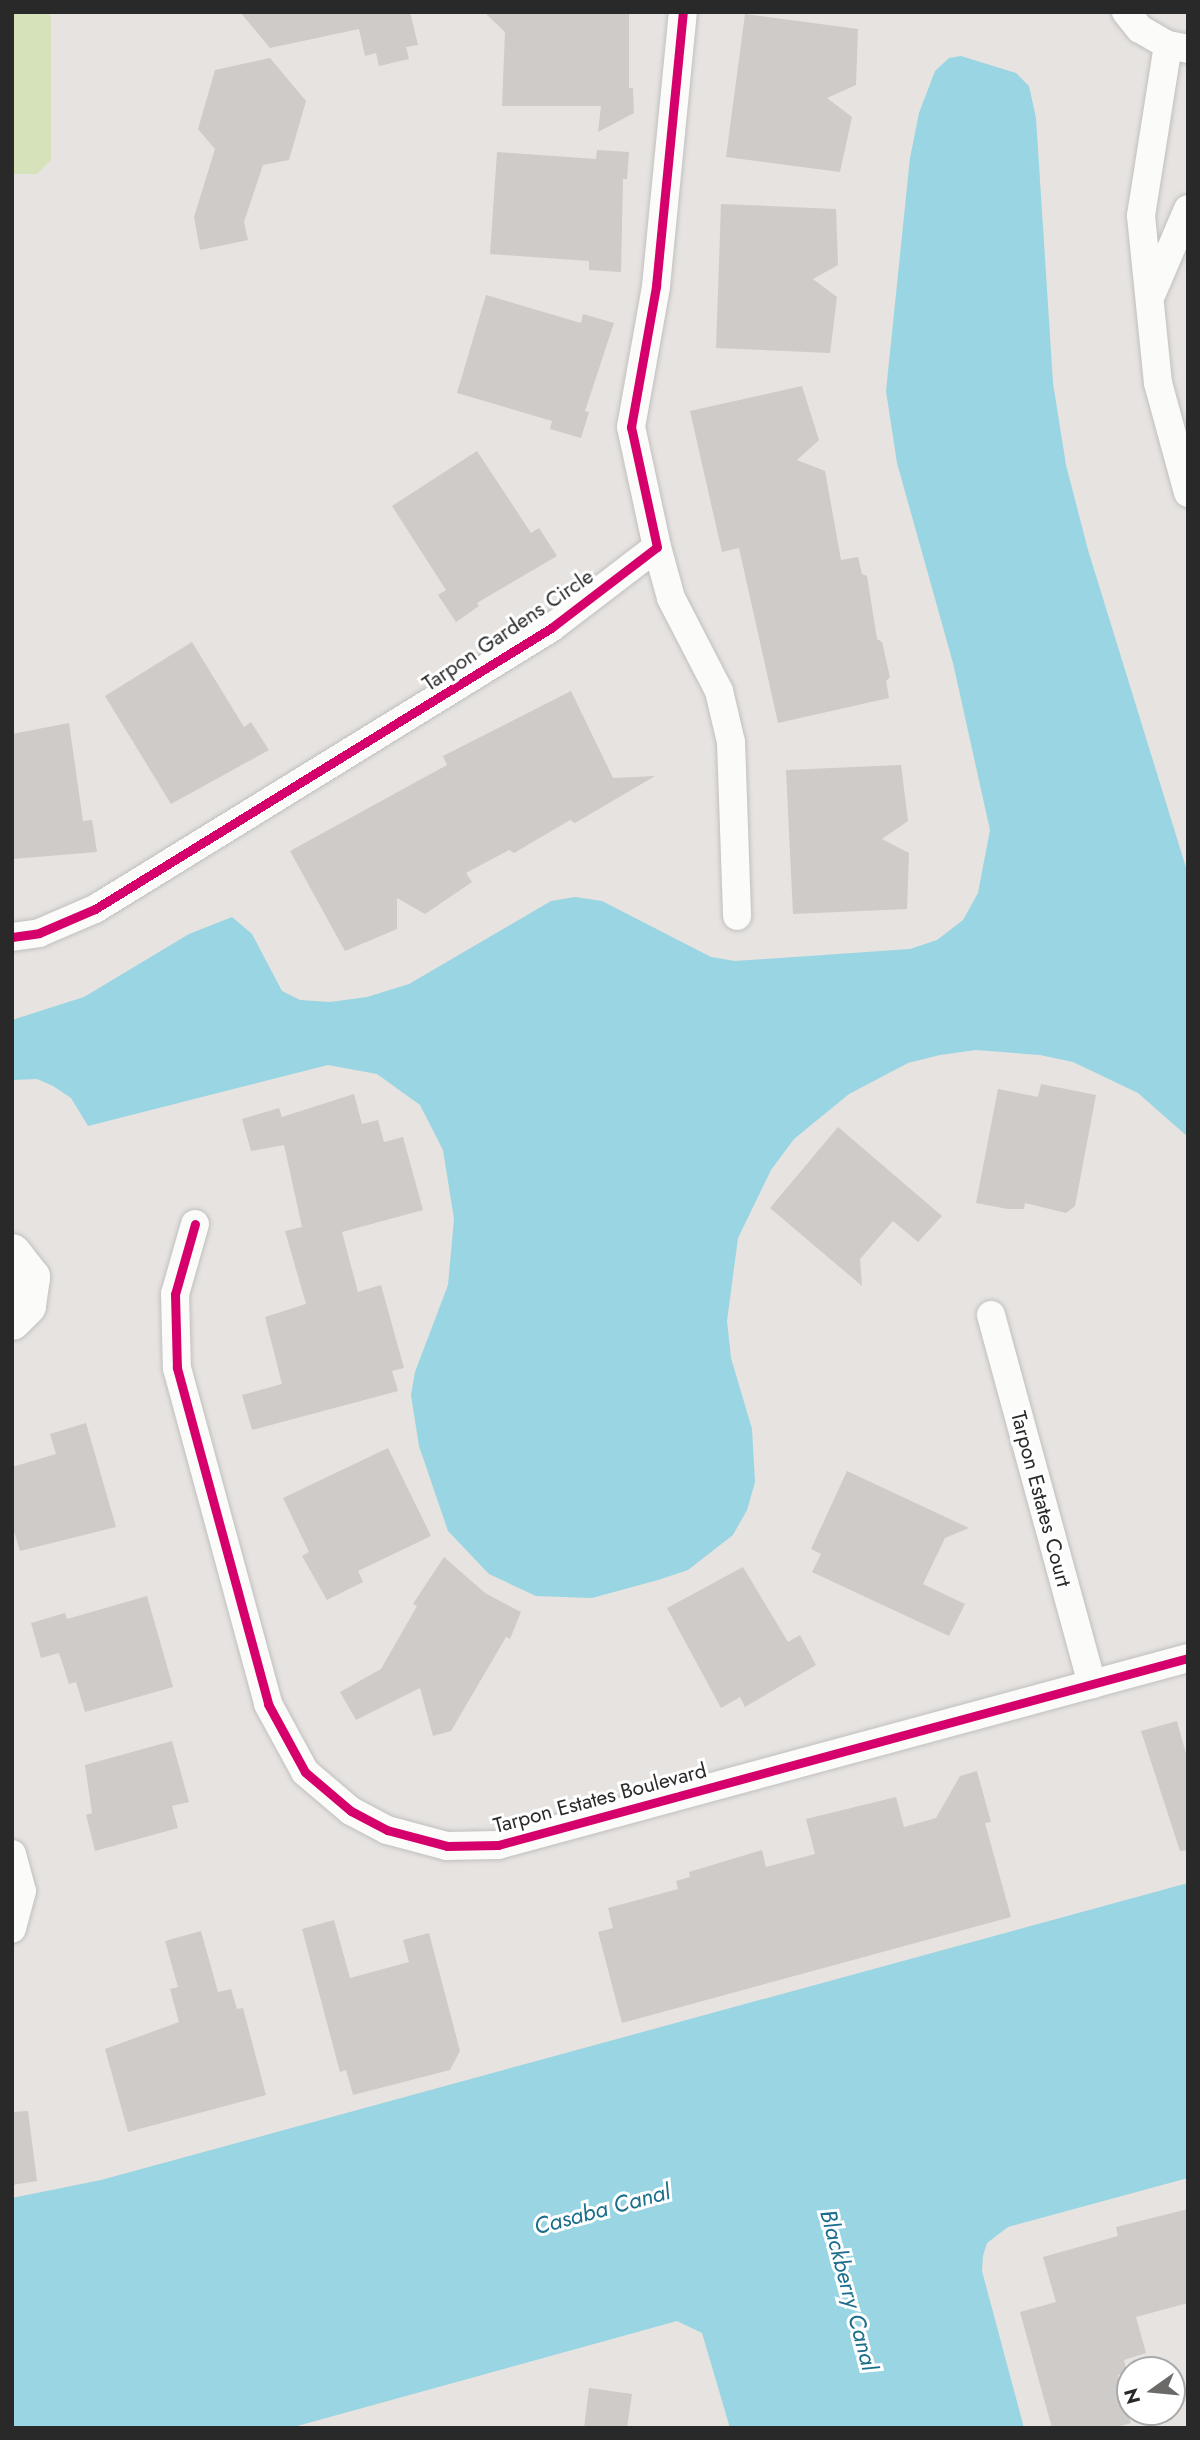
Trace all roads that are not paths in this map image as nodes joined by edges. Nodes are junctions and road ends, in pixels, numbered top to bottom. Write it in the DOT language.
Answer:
graph roads {
  1 [pos="683,12"];
  2 [pos="1126,12"];
  3 [pos="1178,47"];
  4 [pos="1188,209"];
  5 [pos="1151,296"];
  6 [pos="1188,493"];
  7 [pos="657,547"];
  8 [pos="737,916"];
  9 [pos="12,937"];
  10 [pos="195,1224"];
  11 [pos="12,1254"];
  12 [pos="991,1315"];
  13 [pos="12,1321"];
  14 [pos="1188,1658"];
  15 [pos="1092,1684"];
  16 [pos="12,1854"];
  17 [pos="12,1929"];
  1 -- 7 [label="street"];
  2 -- 3 [label="street"];
  3 -- 5 [label="street"];
  4 -- 5 [label="street"];
  5 -- 6 [label="street"];
  7 -- 8 [label="street"];
  7 -- 9 [label="street, Tarpon Gardens Circle"];
  10 -- 15 [label="street, Tarpon Estates Boulevard"];
  11 -- 13 [label="street"];
  12 -- 15 [label="street, Tarpon Estates Court"];
  14 -- 15 [label="street, Tarpon Estates Boulevard"];
  16 -- 17 [label="street"];
}
